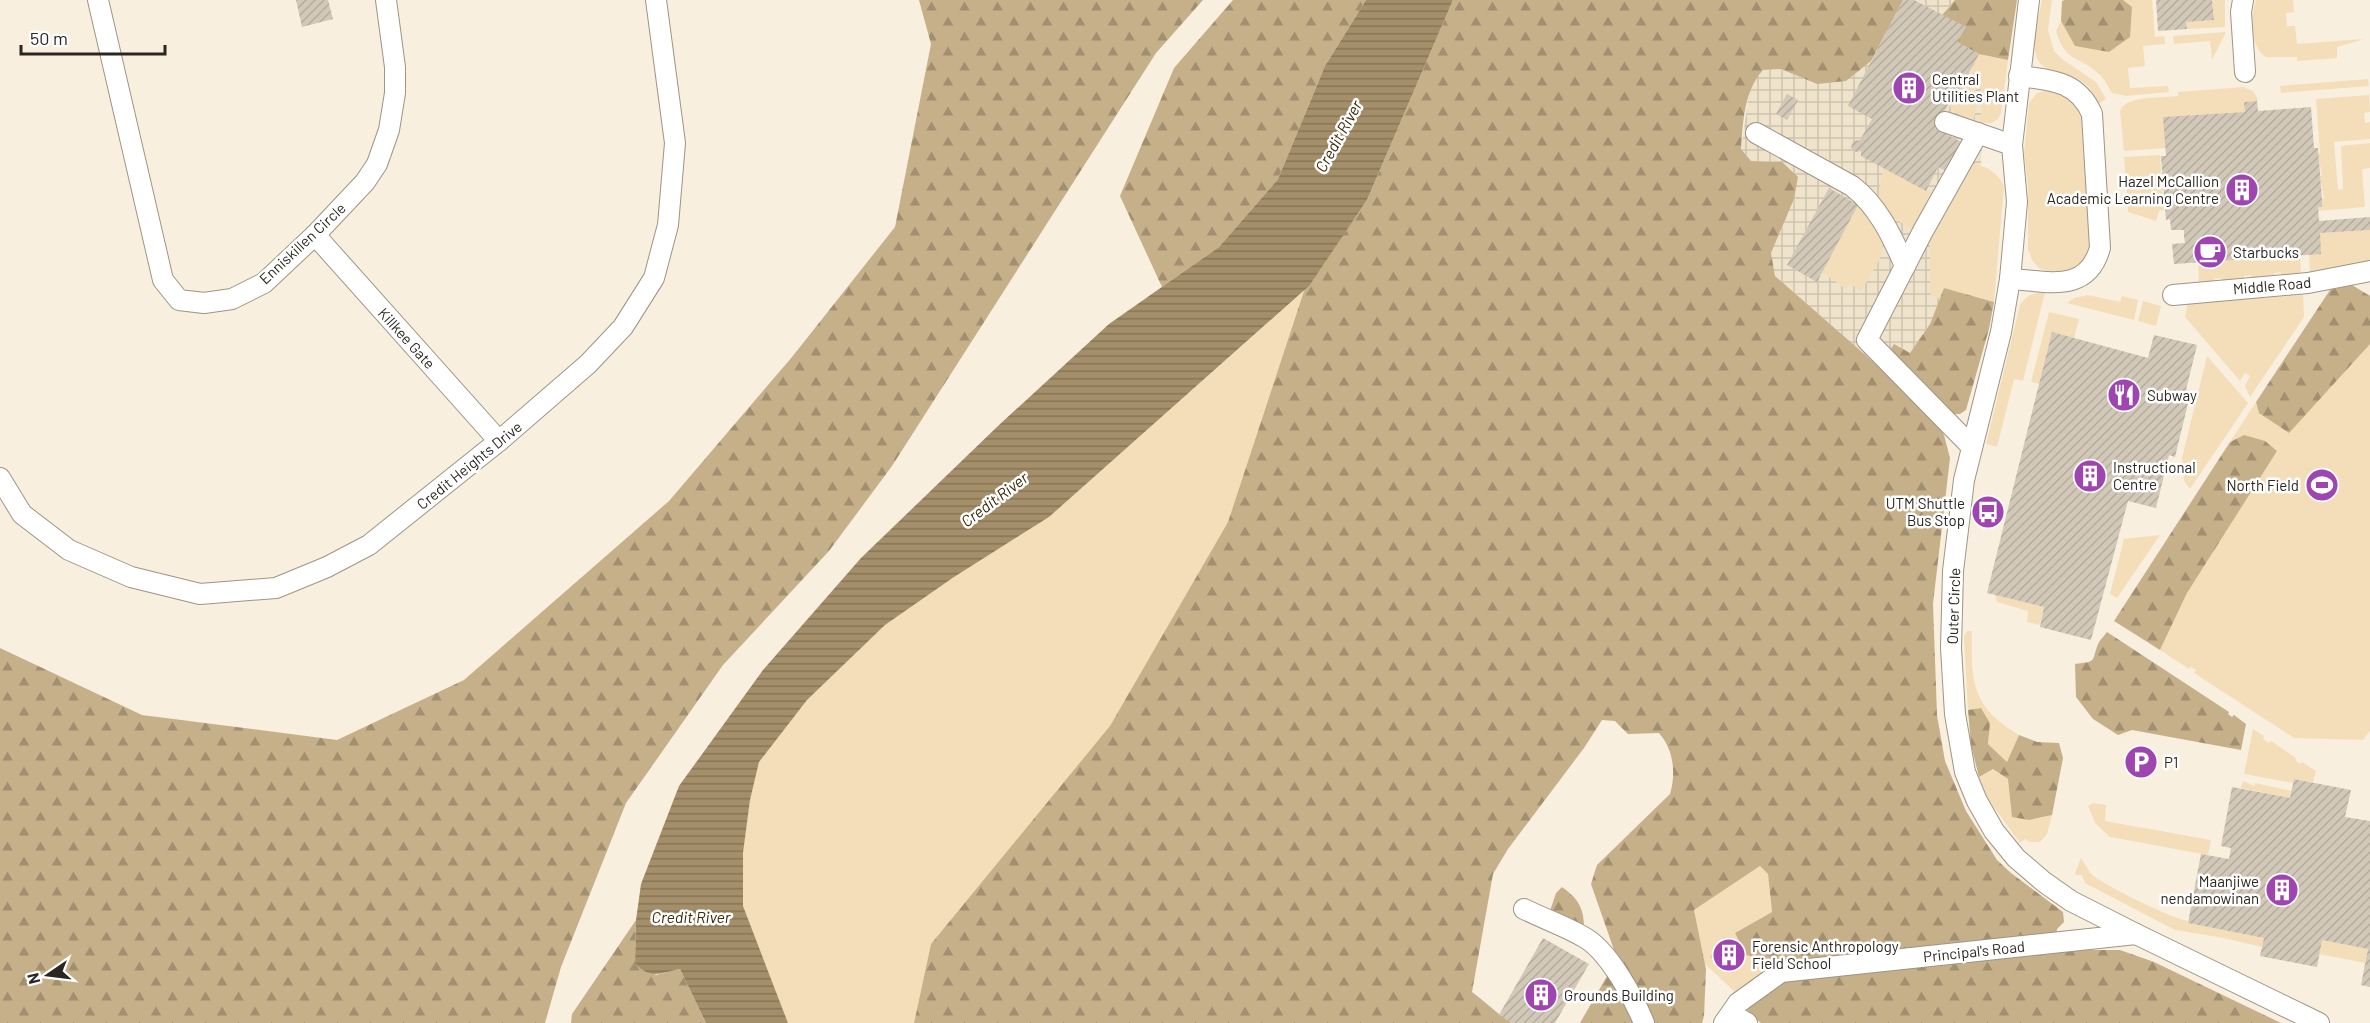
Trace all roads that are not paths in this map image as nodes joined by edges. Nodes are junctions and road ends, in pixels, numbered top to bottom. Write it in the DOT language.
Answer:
graph roads {
  1 [pos="98,0"];
  2 [pos="386,0"];
  3 [pos="656,0"];
  4 [pos="2029,0"];
  5 [pos="2243,0"];
  6 [pos="2245,72"];
  7 [pos="2019,76"];
  8 [pos="1945,122"];
  9 [pos="1756,133"];
  10 [pos="1978,133"];
  11 [pos="2012,145"];
  12 [pos="315,235"];
  13 [pos="1905,266"];
  14 [pos="2370,270"];
  15 [pos="2010,279"];
  16 [pos="2173,295"];
  17 [pos="499,441"];
  18 [pos="1971,447"];
  19 [pos="0,478"];
  20 [pos="1524,909"];
  21 [pos="2136,934"];
  22 [pos="1734,1020"];
  23 [pos="1644,1023"];
  24 [pos="2319,1023"];
  1 -- 12 [label="street, Enniskillen Circle"];
  2 -- 12 [label="street, Enniskillen Circle"];
  3 -- 17 [label="street, Credit Heights Drive"];
  4 -- 7 [label="street, Outer Circle"];
  5 -- 6 [label="street"];
  7 -- 11 [label="street, Outer Circle"];
  7 -- 15 [label="street"];
  8 -- 10 [label="street"];
  9 -- 13 [label="street"];
  10 -- 11 [label="street"];
  10 -- 13 [label="street"];
  11 -- 15 [label="street, Outer Circle"];
  12 -- 17 [label="street, Killkee Gate"];
  13 -- 18 [label="street"];
  14 -- 16 [label="street, Middle Road"];
  15 -- 18 [label="street, Outer Circle"];
  17 -- 19 [label="street, Credit Heights Drive"];
  18 -- 21 [label="street, Outer Circle"];
  20 -- 23 [label="street"];
  21 -- 22 [label="street, Principal's Road"];
  21 -- 24 [label="street, Outer Circle"];
}
